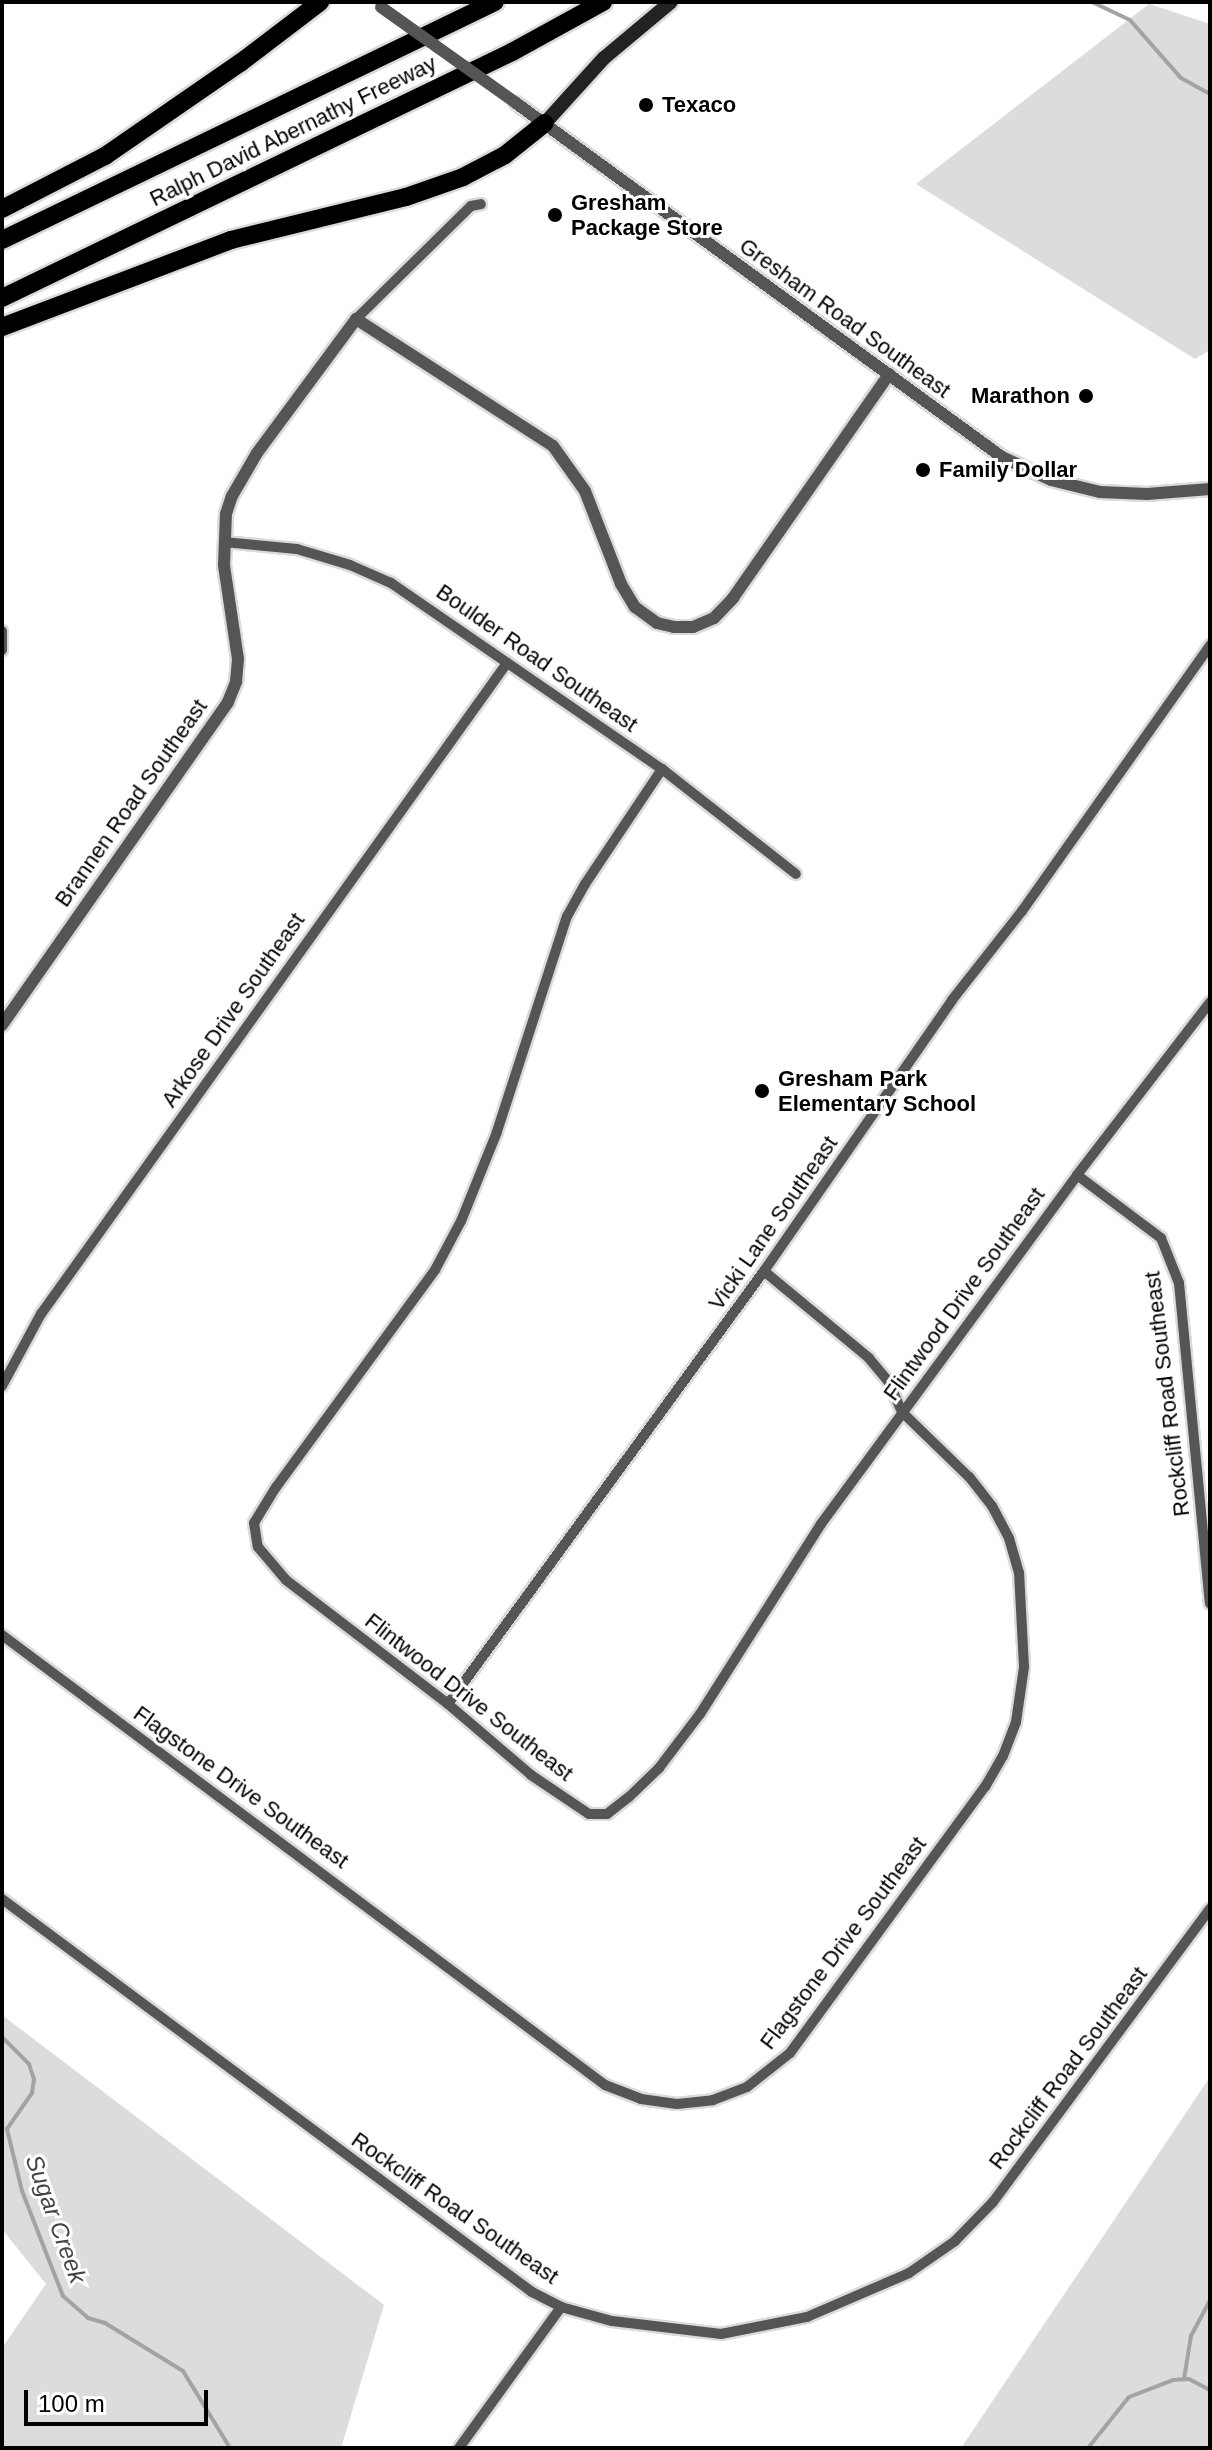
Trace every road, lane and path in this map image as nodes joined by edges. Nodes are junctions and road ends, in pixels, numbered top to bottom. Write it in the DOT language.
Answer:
graph roads {
  1 [pos="320,2"];
  2 [pos="495,2"];
  3 [pos="603,2"];
  4 [pos="671,2"];
  5 [pos="377,5"];
  6 [pos="303,10"];
  7 [pos="545,123"];
  8 [pos="481,204"];
  9 [pos="2,209"];
  10 [pos="2,240"];
  11 [pos="2,298"];
  12 [pos="356,319"];
  13 [pos="2,327"];
  14 [pos="889,374"];
  15 [pos="1210,489"];
  16 [pos="224,542"];
  17 [pos="2,631"];
  18 [pos="1210,645"];
  19 [pos="2,650"];
  20 [pos="507,663"];
  21 [pos="662,769"];
  22 [pos="796,874"];
  23 [pos="1210,1002"];
  24 [pos="2,1025"];
  25 [pos="1077,1175"];
  26 [pos="764,1271"];
  27 [pos="2,1386"];
  28 [pos="902,1412"];
  29 [pos="1210,1604"];
  30 [pos="2,1635"];
  31 [pos="448,1704"];
  32 [pos="2,1899"];
  33 [pos="1210,1909"];
  34 [pos="561,2307"];
  35 [pos="459,2448"];
  1 -- 6 [label="highway"];
  2 -- 10 [label="highway, Ralph David Abernathy Freeway"];
  3 -- 11 [label="highway, Ralph David Abernathy Freeway"];
  4 -- 7 [label="main road"];
  5 -- 7 [label="street, Gresham Road Southeast, bridge"];
  6 -- 9 [label="highway"];
  7 -- 13 [label="highway"];
  7 -- 14 [label="street, Gresham Road Southeast"];
  8 -- 12 [label="street, Brannen Road Southeast"];
  12 -- 14 [label="street"];
  12 -- 16 [label="street, Brannen Road Southeast"];
  14 -- 15 [label="street, Gresham Road Southeast"];
  16 -- 20 [label="street, Boulder Road Southeast"];
  16 -- 24 [label="street, Brannen Road Southeast"];
  17 -- 19 [label="street"];
  18 -- 26 [label="street, Vicki Lane Southeast"];
  20 -- 21 [label="street, Boulder Road Southeast"];
  20 -- 27 [label="street, Arkose Drive Southeast"];
  21 -- 22 [label="street, Boulder Road Southeast"];
  21 -- 31 [label="street, Flintwood Drive Southeast"];
  23 -- 25 [label="street, Flintwood Drive Southeast"];
  25 -- 28 [label="street, Flintwood Drive Southeast"];
  25 -- 29 [label="street, Rockcliff Road Southeast"];
  26 -- 28 [label="street, Flagstone Drive Southeast"];
  26 -- 31 [label="street, Vicki Lane Southeast"];
  28 -- 30 [label="street, Flagstone Drive Southeast"];
  28 -- 31 [label="street, Flintwood Drive Southeast"];
  32 -- 34 [label="street, Rockcliff Road Southeast"];
  33 -- 34 [label="street, Rockcliff Road Southeast"];
  34 -- 35 [label="street"];
}
